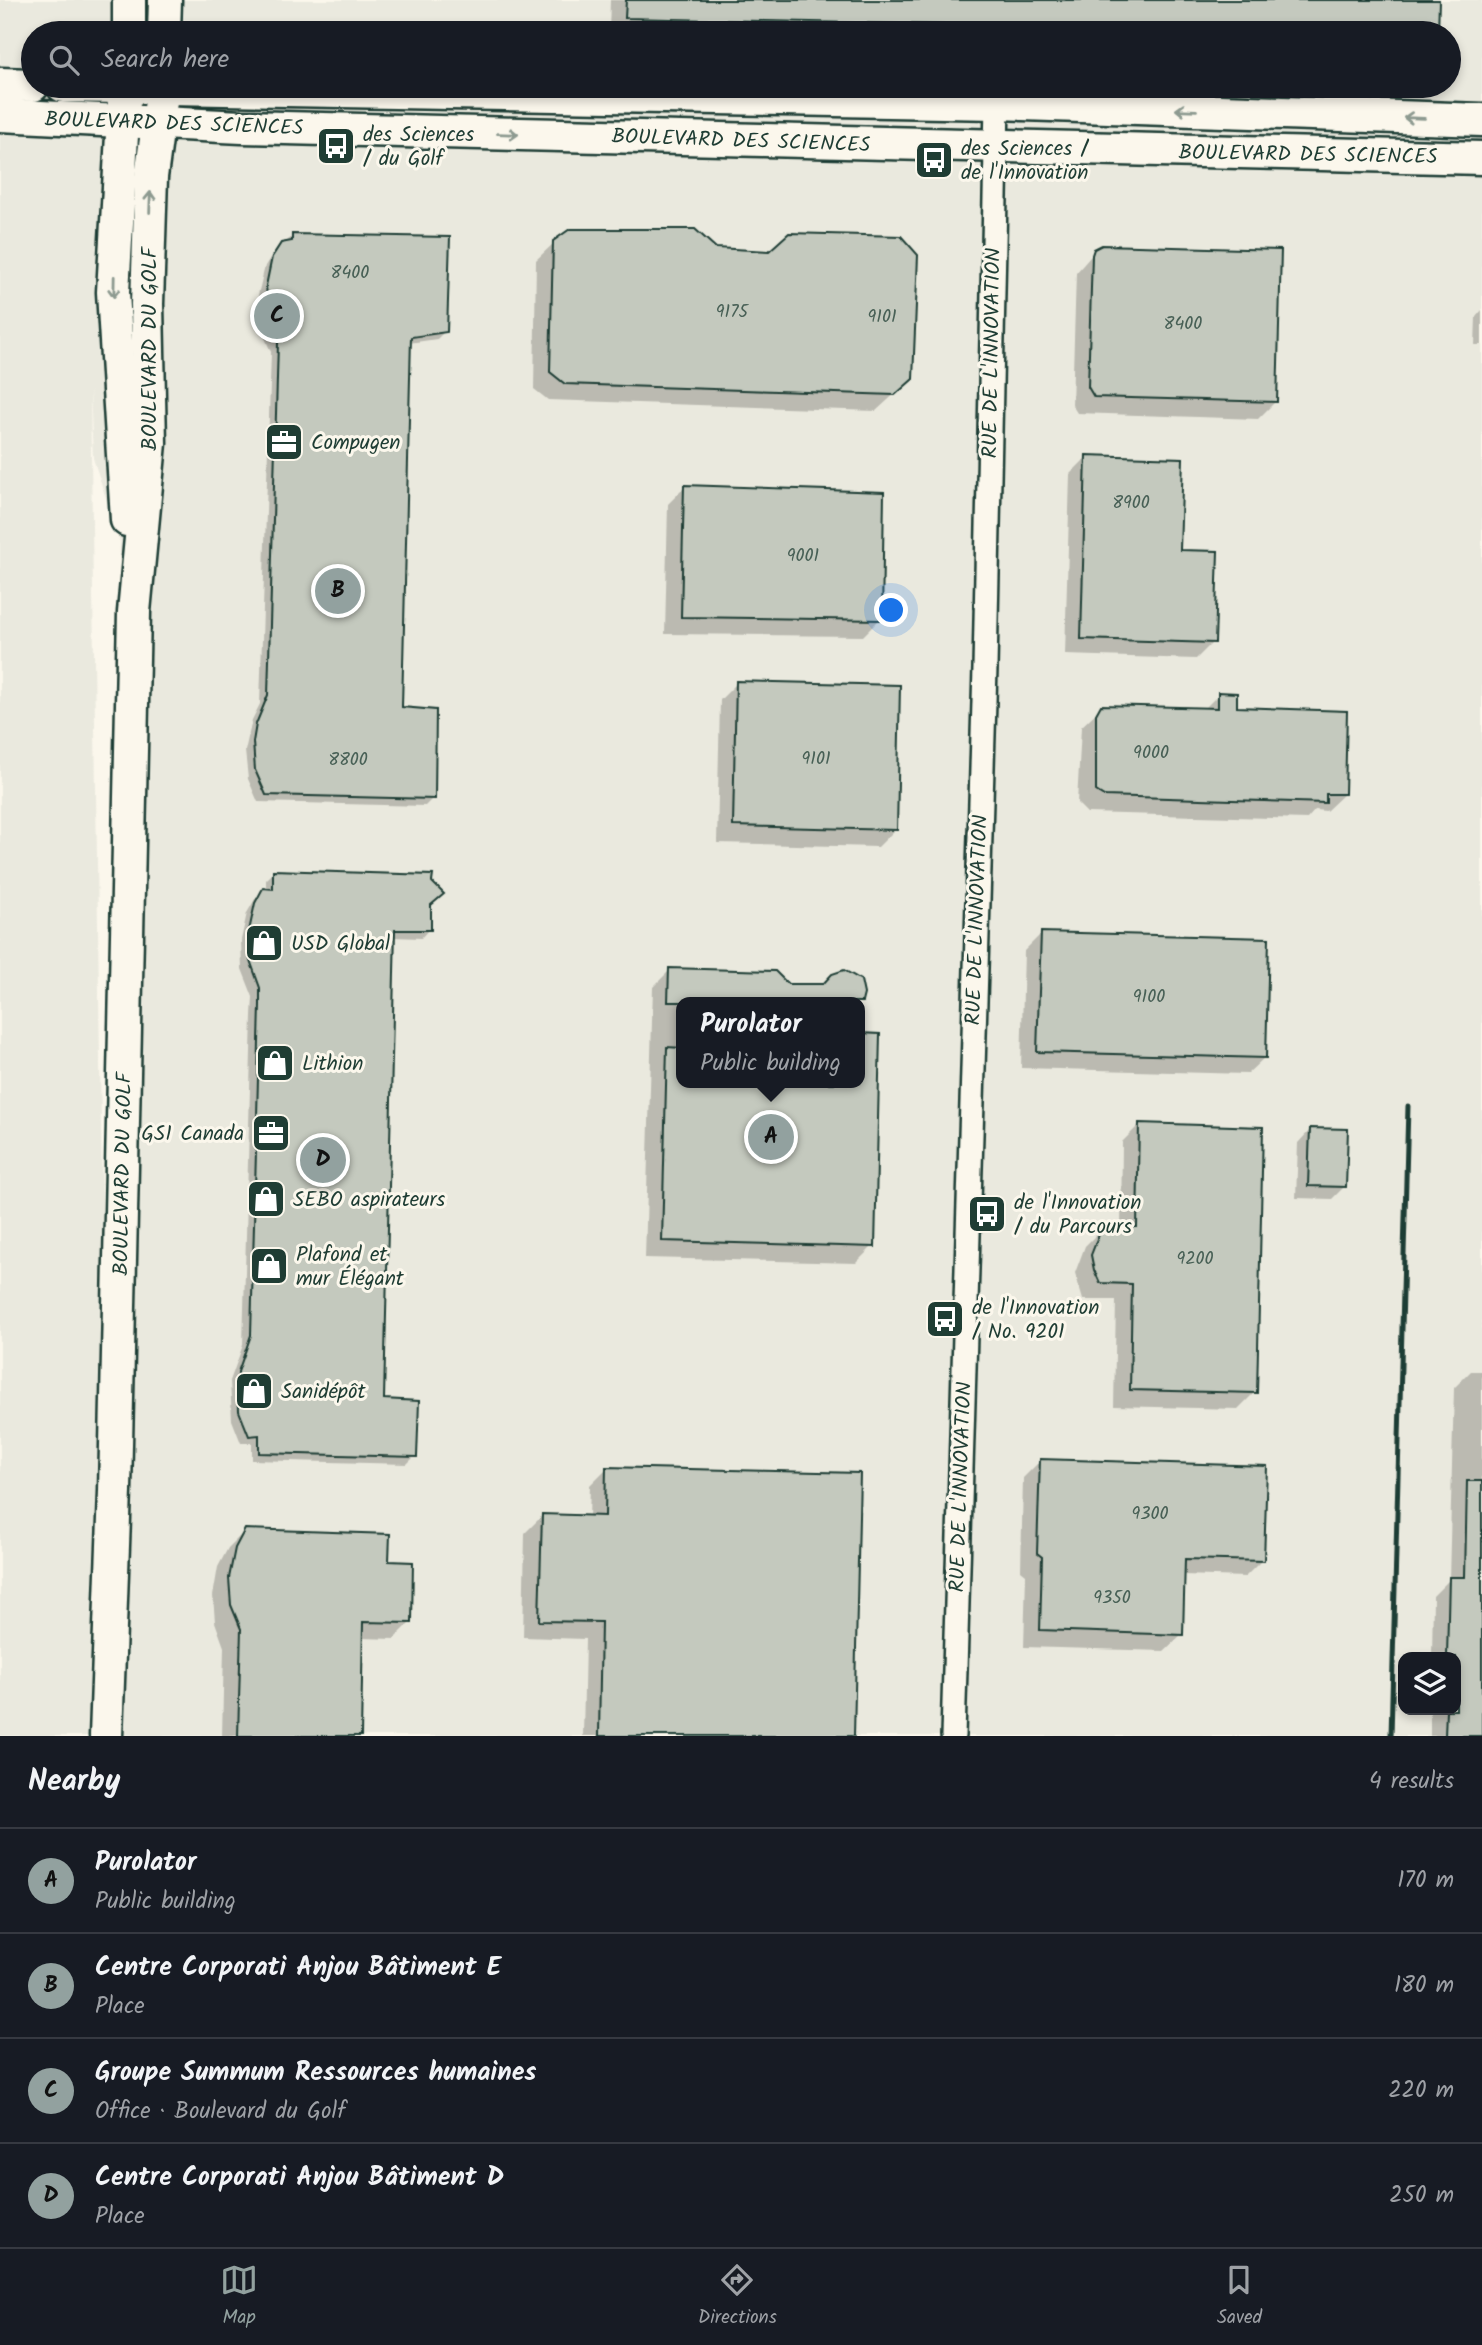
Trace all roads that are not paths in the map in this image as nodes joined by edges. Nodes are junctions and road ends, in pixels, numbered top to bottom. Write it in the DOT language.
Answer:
graph roads {
  1 [pos="129,0"];
  2 [pos="165,0"];
  3 [pos="129,21"];
  4 [pos="164,21"];
  5 [pos="0,84"];
  6 [pos="21,85"];
  7 [pos="125,98"];
  8 [pos="161,98"];
  9 [pos="736,98"];
  10 [pos="997,103"];
  11 [pos="0,115"];
  12 [pos="1482,120"];
  13 [pos="122,121"];
  14 [pos="158,123"];
  15 [pos="996,147"];
  16 [pos="1482,158"];
  17 [pos="134,612"];
  18 [pos="106,1736"];
  19 [pos="953,1736"];
  1 -- 3 [label="street"];
  2 -- 4 [label="street"];
  5 -- 6 [label="street, BOULEVARD DES SCIENCES"];
  7 -- 13 [label="street, BOULEVARD DU GOLF"];
  8 -- 14 [label="street, BOULEVARD DU GOLF"];
  9 -- 10 [label="street, BOULEVARD DES SCIENCES"];
  12 -- 10 [label="street, BOULEVARD DES SCIENCES, one-way"];
  10 -- 15 [label="street, RUE DE L'INNOVATION"];
  11 -- 13 [label="street, BOULEVARD DES SCIENCES"];
  13 -- 14 [label="street, BOULEVARD DES SCIENCES"];
  13 -- 17 [label="street, BOULEVARD DU GOLF, one-way"];
  14 -- 15 [label="street, BOULEVARD DES SCIENCES, one-way"];
  17 -- 14 [label="street, BOULEVARD DU GOLF, one-way"];
  15 -- 16 [label="street, BOULEVARD DES SCIENCES"];
  15 -- 19 [label="street, RUE DE L'INNOVATION"];
  17 -- 18 [label="street, BOULEVARD DU GOLF"];
}
